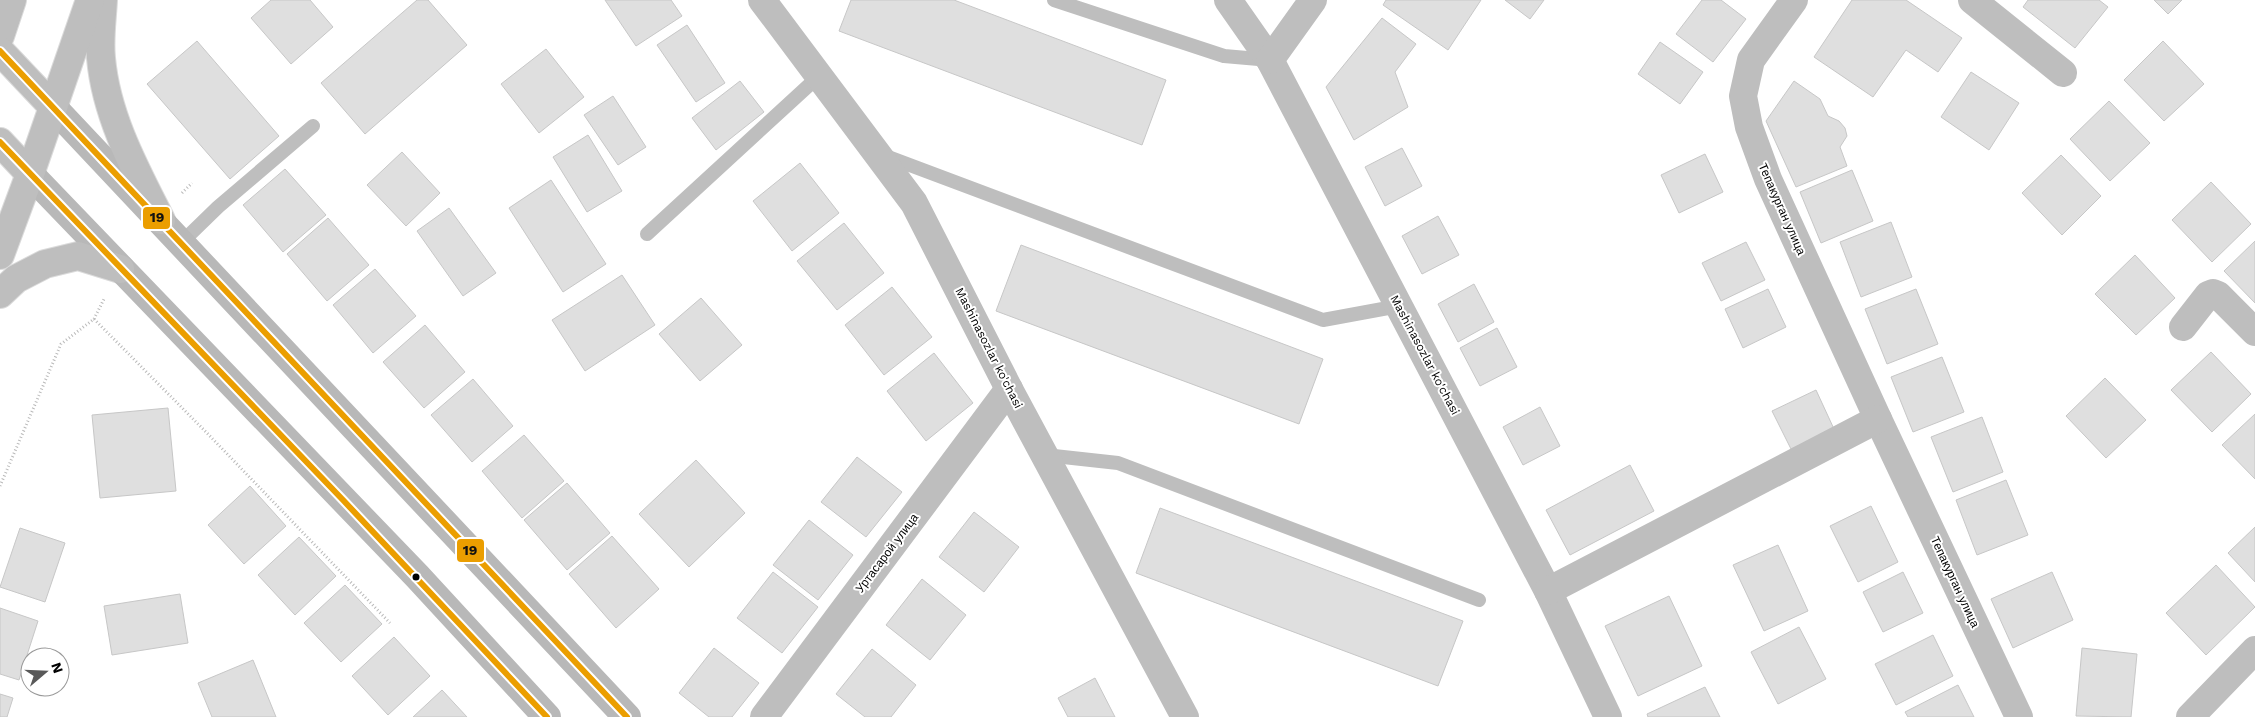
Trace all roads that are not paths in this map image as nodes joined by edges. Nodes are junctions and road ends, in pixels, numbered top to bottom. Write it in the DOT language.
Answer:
graph roads {
  1 [pos="12,0"];
  2 [pos="90,0"];
  3 [pos="103,0"];
  4 [pos="762,0"];
  5 [pos="1054,0"];
  6 [pos="1228,0"];
  7 [pos="1313,0"];
  8 [pos="1794,0"];
  9 [pos="1972,0"];
  10 [pos="0,36"];
  11 [pos="0,51"];
  12 [pos="1270,60"];
  13 [pos="2062,73"];
  14 [pos="819,76"];
  15 [pos="54,107"];
  16 [pos="313,126"];
  17 [pos="0,142"];
  18 [pos="877,153"];
  19 [pos="30,174"];
  20 [pos="161,220"];
  21 [pos="647,234"];
  22 [pos="182,242"];
  23 [pos="0,255"];
  24 [pos="120,270"];
  25 [pos="0,294"];
  26 [pos="1399,306"];
  27 [pos="2183,327"];
  28 [pos="2255,332"];
  29 [pos="1009,389"];
  30 [pos="1878,420"];
  31 [pos="1045,455"];
  32 [pos="1548,591"];
  33 [pos="1479,600"];
  34 [pos="2255,650"];
  35 [pos="547,717"];
  36 [pos="627,717"];
  37 [pos="764,717"];
  38 [pos="1184,717"];
  39 [pos="1608,717"];
  40 [pos="2019,717"];
  41 [pos="2190,717"];
  1 -- 10 [label="street"];
  2 -- 15 [label="street"];
  3 -- 20 [label="street"];
  4 -- 14 [label="street, Mashinasozlar ko'chasi"];
  5 -- 12 [label="lane"];
  6 -- 12 [label="street, Mashinasozlar ko'chasi"];
  7 -- 12 [label="street"];
  8 -- 30 [label="street, Тепакурган улица"];
  9 -- 13 [label="street"];
  11 -- 15 [label="street"];
  12 -- 26 [label="street, Mashinasozlar ko'chasi"];
  14 -- 18 [label="street, Mashinasozlar ko'chasi"];
  14 -- 21 [label="lane"];
  15 -- 19 [label="street"];
  15 -- 20 [label="main road"];
  16 -- 22 [label="lane"];
  17 -- 19 [label="street"];
  18 -- 26 [label="lane"];
  18 -- 29 [label="street, Mashinasozlar ko'chasi"];
  19 -- 23 [label="street"];
  19 -- 24 [label="main road"];
  20 -- 22 [label="main road"];
  22 -- 36 [label="main road"];
  24 -- 25 [label="street"];
  24 -- 35 [label="main road"];
  26 -- 32 [label="street, Mashinasozlar ko'chasi"];
  27 -- 28 [label="street"];
  29 -- 31 [label="street, Mashinasozlar ko'chasi"];
  29 -- 37 [label="street, Уртасарой улица"];
  30 -- 32 [label="street"];
  30 -- 40 [label="street, Тепакурган улица"];
  31 -- 33 [label="lane"];
  31 -- 38 [label="street, Mashinasozlar ko'chasi"];
  32 -- 39 [label="street, Mashinasozlar ko'chasi"];
  34 -- 41 [label="street"];
}
